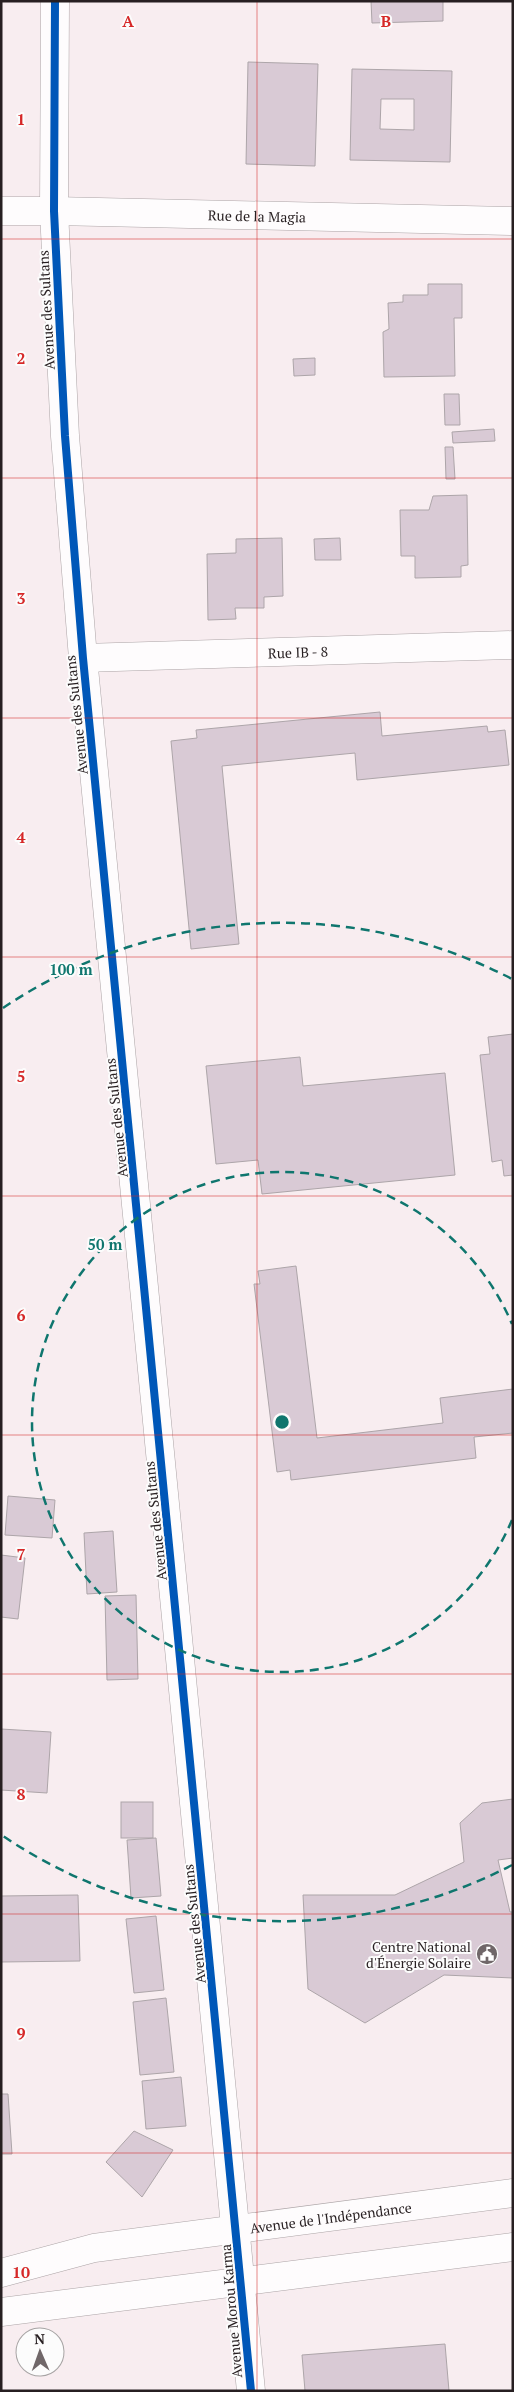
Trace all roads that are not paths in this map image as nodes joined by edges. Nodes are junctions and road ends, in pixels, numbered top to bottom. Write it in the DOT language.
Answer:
graph roads {
  1 [pos="55,1"];
  2 [pos="1,211"];
  3 [pos="54,211"];
  4 [pos="513,221"];
  5 [pos="513,645"];
  6 [pos="83,658"];
  7 [pos="513,2192"];
  8 [pos="237,2230"];
  9 [pos="513,2247"];
  10 [pos="1,2273"];
  11 [pos="241,2282"];
  12 [pos="1,2312"];
  13 [pos="251,2391"];
  1 -- 3 [label="main road, Avenue des Sultans"];
  2 -- 3 [label="main road, Rue de la Magia"];
  3 -- 4 [label="main road, Rue de la Magia"];
  3 -- 6 [label="main road, Avenue des Sultans"];
  5 -- 6 [label="main road, Rue IB - 8"];
  6 -- 8 [label="main road, Avenue des Sultans"];
  7 -- 8 [label="main road, Avenue de l'Indépendance"];
  8 -- 10 [label="main road, Avenue de l'Indépendance"];
  8 -- 11 [label="main road, Avenue Morou Karma"];
  9 -- 11 [label="main road"];
  11 -- 12 [label="main road"];
  11 -- 13 [label="main road, Avenue Morou Karma"];
}
